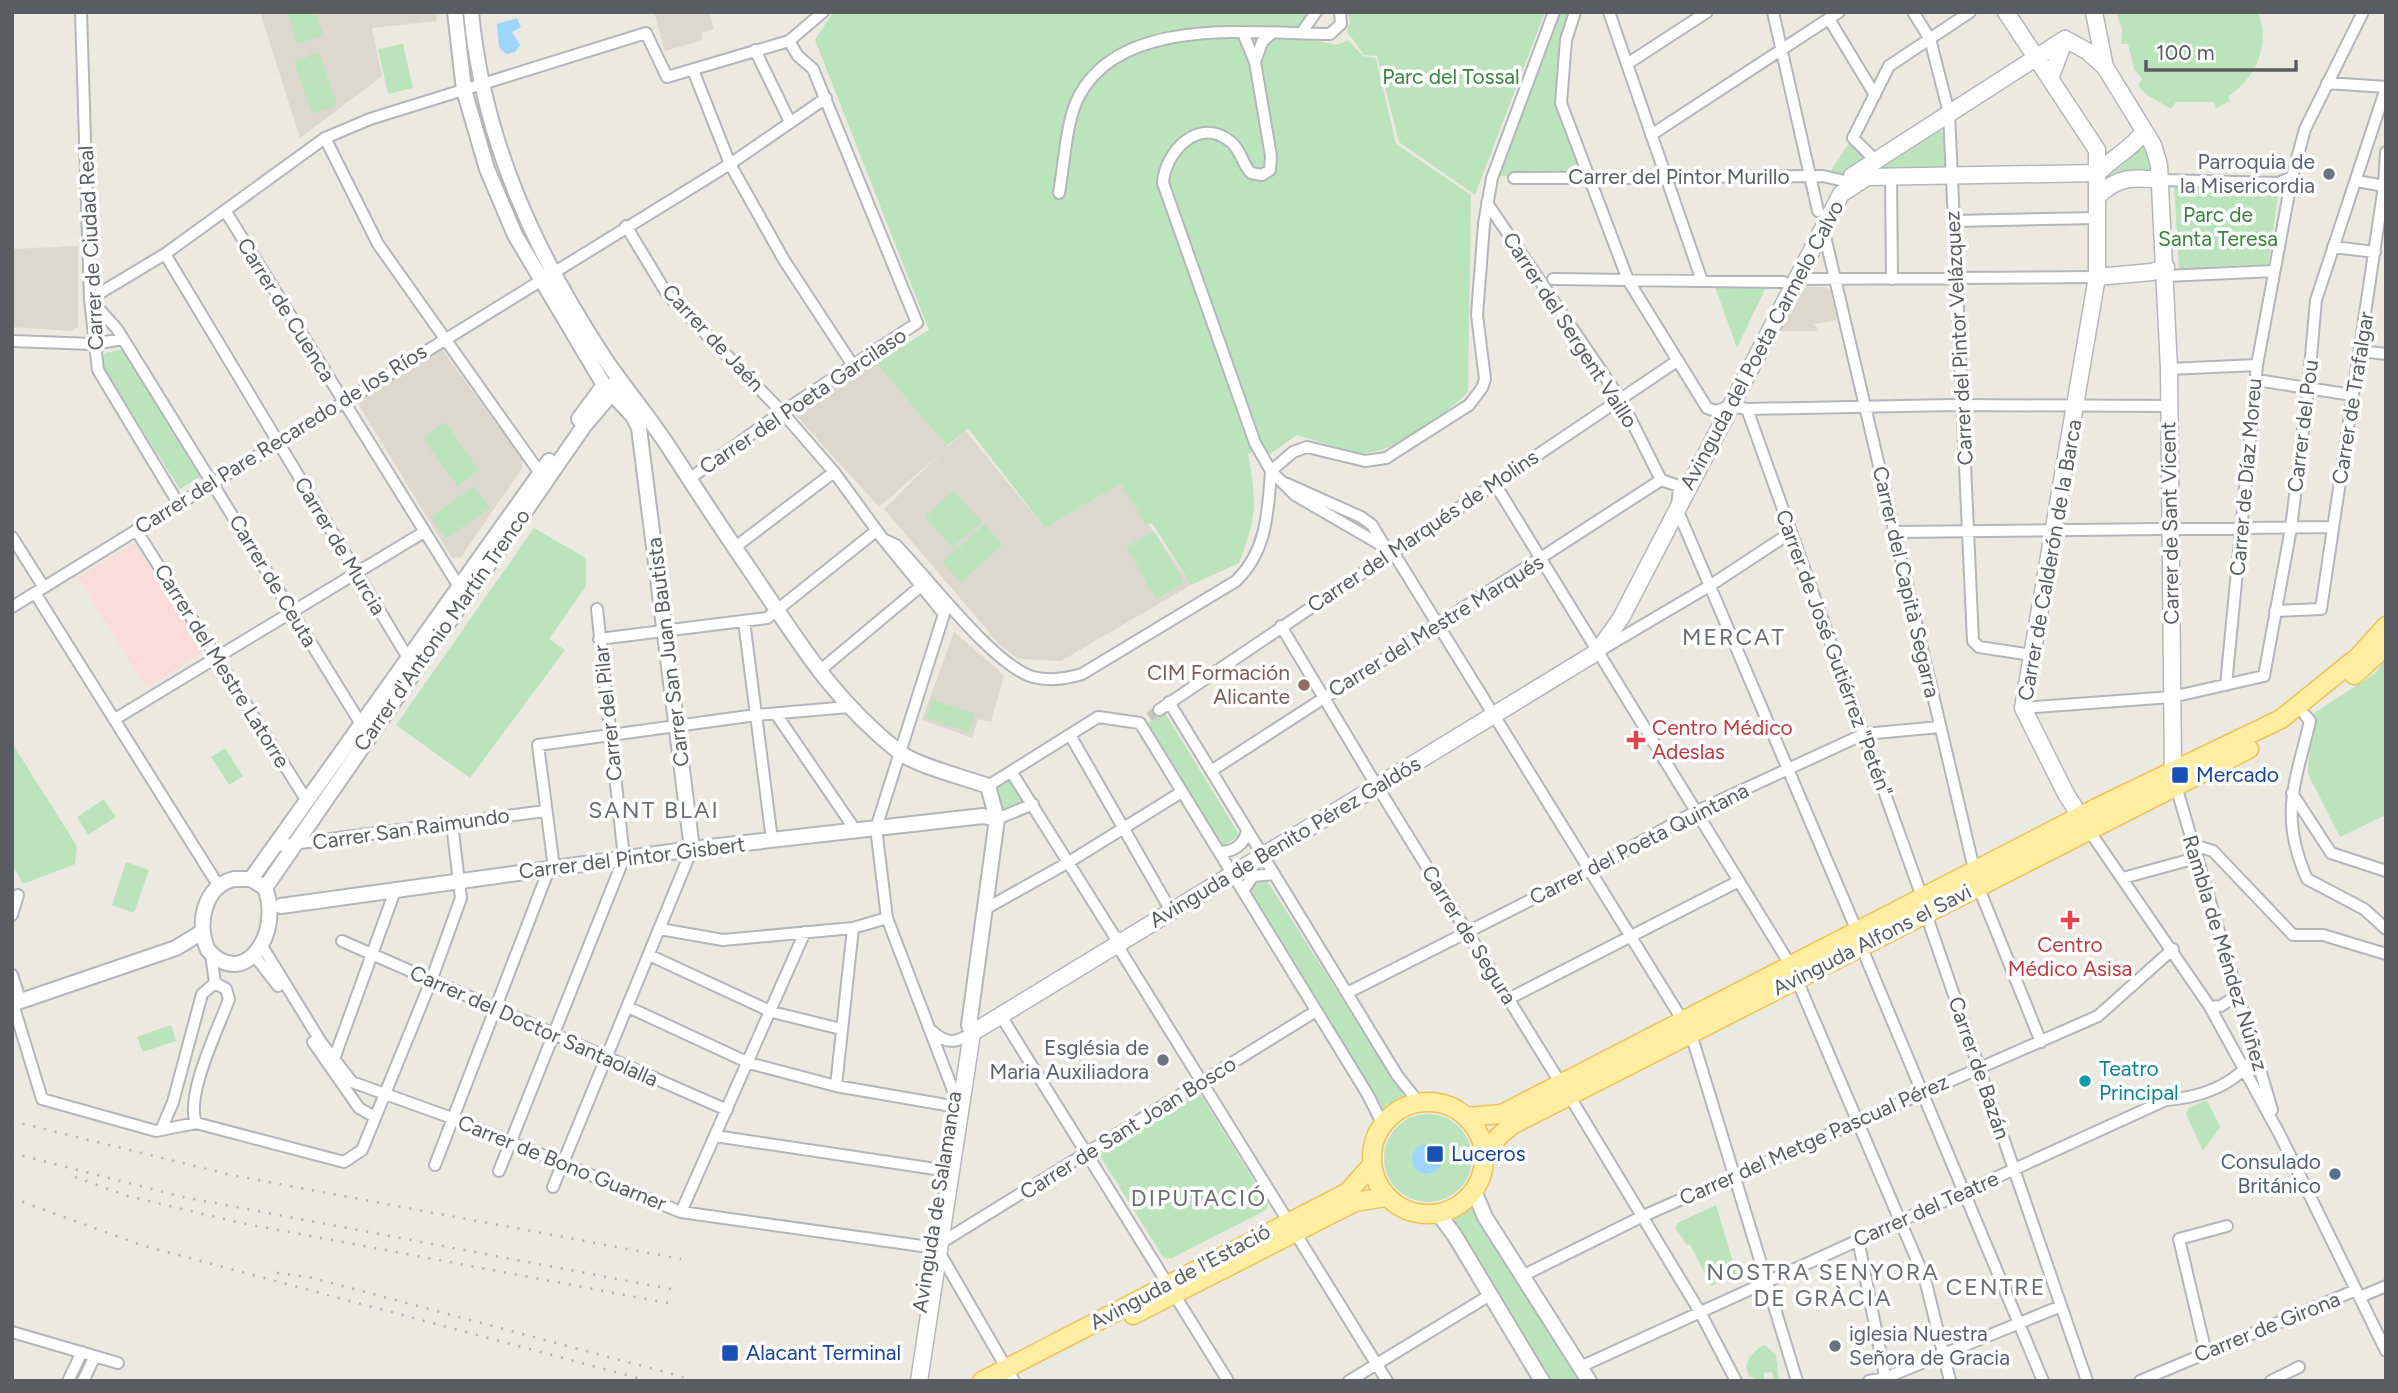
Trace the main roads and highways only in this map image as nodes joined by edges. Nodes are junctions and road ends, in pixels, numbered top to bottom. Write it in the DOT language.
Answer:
graph roads {
  1 [pos="2006,12"];
  2 [pos="2094,12"];
  3 [pos="2068,46"];
  4 [pos="2036,57"];
  5 [pos="2105,67"];
  6 [pos="2050,79"];
  7 [pos="2144,131"];
  8 [pos="2096,150"];
  9 [pos="2114,156"];
  10 [pos="2098,173"];
  11 [pos="2161,180"];
  12 [pos="2098,196"];
  13 [pos="1820,219"];
  14 [pos="2161,271"];
  15 [pos="2097,277"];
  16 [pos="1723,408"];
  17 [pos="2386,626"];
  18 [pos="2386,646"];
  19 [pos="1594,647"];
  20 [pos="2174,777"];
  21 [pos="2083,823"];
  22 [pos="1230,871"];
  23 [pos="1119,940"];
  24 [pos="1688,1028"];
  25 [pos="968,1032"];
  26 [pos="1565,1091"];
  27 [pos="1466,1117"];
  28 [pos="1484,1159"];
  29 [pos="1371,1166"];
  30 [pos="1386,1197"];
  31 [pos="1289,1228"];
  32 [pos="935,1247"];
  33 [pos="1009,1377"];
  34 [pos="910,1381"];
  35 [pos="919,1381"];
  36 [pos="982,1381"];
  1 -- 4 [label="main road"];
  2 -- 5 [label="main road"];
  3 -- 4 [label="main road, Avinguda del Poeta Carmelo Calvo"];
  3 -- 5 [label="main road"];
  3 -- 6 [label="main road"];
  4 -- 6 [label="main road"];
  4 -- 13 [label="main road, Avinguda del Poeta Carmelo Calvo"];
  5 -- 7 [label="main road, Carrer de Sant Vicent"];
  6 -- 8 [label="main road"];
  7 -- 9 [label="main road"];
  7 -- 11 [label="main road, Carrer de Sant Vicent"];
  8 -- 9 [label="main road"];
  8 -- 10 [label="main road, Carrer de Calderón de la Barca"];
  9 -- 10 [label="main road"];
  10 -- 12 [label="main road, Carrer de Calderón de la Barca"];
  10 -- 13 [label="main road, Avinguda del Poeta Carmelo Calvo"];
  11 -- 12 [label="main road"];
  11 -- 14 [label="main road, Carrer de Sant Vicent"];
  12 -- 15 [label="main road, Carrer de Calderón de la Barca"];
  13 -- 16 [label="main road, Avinguda del Poeta Carmelo Calvo"];
  14 -- 15 [label="main road"];
  14 -- 20 [label="main road, Carrer de Sant Vicent"];
  15 -- 21 [label="main road, Carrer de Calderón de la Barca"];
  16 -- 19 [label="main road, Avinguda del Poeta Carmelo Calvo"];
  16 -- 19 [label="main road, Avinguda del Poeta Carmelo Calvo"];
  17 -- 20 [label="main road"];
  18 -- 20 [label="main road"];
  19 -- 22 [label="main road, Avinguda de Benito Pérez Galdós"];
  20 -- 21 [label="main road, Avinguda Alfons el Savi"];
  21 -- 24 [label="main road, Avinguda Alfons el Savi"];
  22 -- 23 [label="main road, Avinguda de Benito Pérez Galdós"];
  22 -- 23 [label="main road, Avinguda de Benito Pérez Galdós"];
  23 -- 25 [label="main road, Avinguda de Benito Pérez Galdós"];
  23 -- 25 [label="main road, Avinguda de Benito Pérez Galdós"];
  24 -- 26 [label="main road, Avinguda Alfons el Savi"];
  24 -- 26 [label="main road, Avinguda Alfons el Savi"];
  25 -- 32 [label="main road, Avinguda de Salamanca"];
  25 -- 32 [label="main road, Avinguda de Salamanca"];
  26 -- 27 [label="main road, Avinguda Alfons el Savi"];
  26 -- 28 [label="main road, Avinguda Alfons el Savi"];
  27 -- 28 [label="main road"];
  27 -- 29 [label="main road"];
  28 -- 30 [label="main road"];
  29 -- 30 [label="main road"];
  29 -- 31 [label="main road, Avinguda de l'Estació"];
  30 -- 31 [label="main road, Avinguda de l'Estació"];
  31 -- 33 [label="main road, Avinguda de l'Estació"];
  32 -- 34 [label="main road, Avinguda de Salamanca"];
  32 -- 35 [label="main road, Avinguda de Salamanca"];
  33 -- 36 [label="main road, Avinguda de l'Estació"];
}
